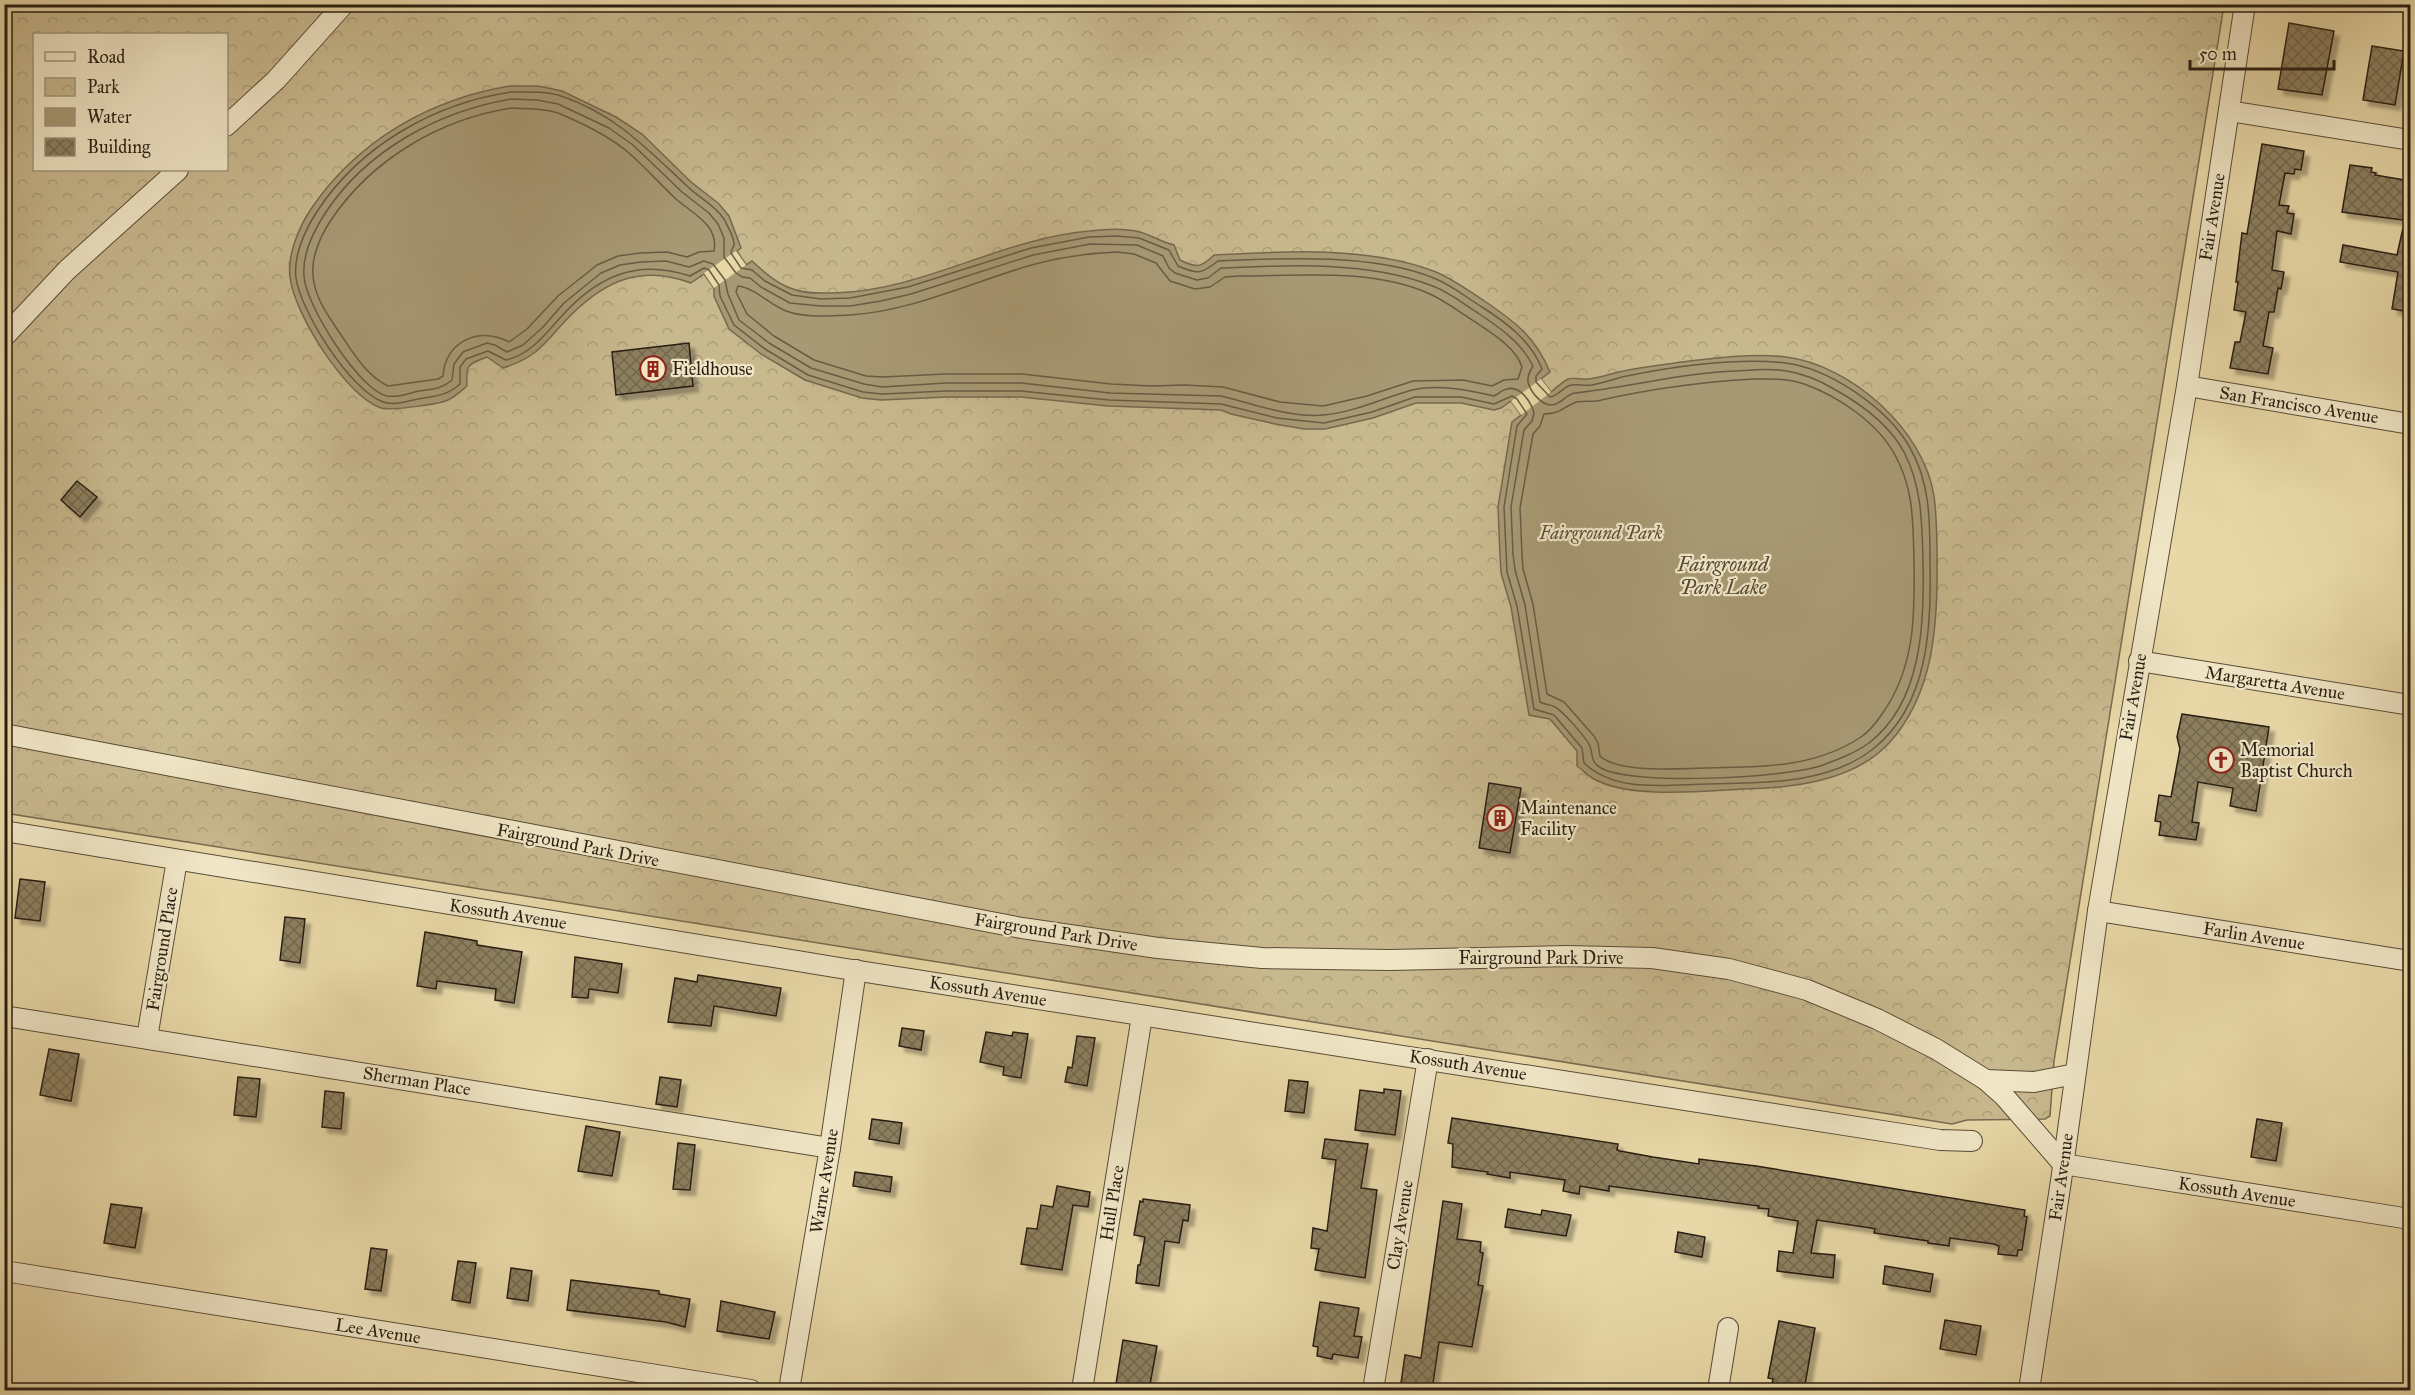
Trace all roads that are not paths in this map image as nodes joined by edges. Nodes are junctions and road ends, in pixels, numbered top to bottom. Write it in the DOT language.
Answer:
graph roads {
  1 [pos="344,4"];
  2 [pos="2245,4"];
  3 [pos="2229,111"];
  4 [pos="228,124"];
  5 [pos="2410,140"];
  6 [pos="177,171"];
  7 [pos="4,337"];
  8 [pos="2187,386"];
  9 [pos="2410,424"];
  10 [pos="2139,661"];
  11 [pos="2410,705"];
  12 [pos="4,734"];
  13 [pos="4,831"];
  14 [pos="177,860"];
  15 [pos="2098,911"];
  16 [pos="2410,962"];
  17 [pos="856,970"];
  18 [pos="4,1016"];
  19 [pos="1142,1016"];
  20 [pos="147,1038"];
  21 [pos="1428,1059"];
  22 [pos="2075,1074"];
  23 [pos="1986,1080"];
  24 [pos="1972,1141"];
  25 [pos="830,1148"];
  26 [pos="2063,1164"];
  27 [pos="2410,1219"];
  28 [pos="4,1271"];
  29 [pos="1728,1328"];
  30 [pos="751,1390"];
  31 [pos="789,1390"];
  32 [pos="1082,1390"];
  33 [pos="1373,1390"];
  34 [pos="1718,1390"];
  35 [pos="2029,1390"];
  1 -- 4 [label="street"];
  2 -- 3 [label="street, Fair Avenue"];
  3 -- 5 [label="street"];
  3 -- 8 [label="street, Fair Avenue"];
  6 -- 7 [label="street"];
  8 -- 9 [label="street, San Francisco Avenue"];
  8 -- 10 [label="street, Fair Avenue"];
  10 -- 11 [label="street, Margaretta Avenue"];
  10 -- 15 [label="street, Fair Avenue"];
  12 -- 23 [label="street, Fairground Park Drive"];
  13 -- 14 [label="street, Kossuth Avenue"];
  14 -- 17 [label="street, Kossuth Avenue"];
  14 -- 20 [label="street, Fairground Place"];
  15 -- 16 [label="street, Farlin Avenue"];
  15 -- 22 [label="street, Fair Avenue"];
  17 -- 19 [label="street, Kossuth Avenue"];
  17 -- 25 [label="street, Warne Avenue"];
  18 -- 20 [label="street, Sherman Place"];
  19 -- 21 [label="street, Kossuth Avenue"];
  19 -- 32 [label="street, Hull Place"];
  20 -- 25 [label="street, Sherman Place"];
  21 -- 24 [label="street, Kossuth Avenue"];
  21 -- 33 [label="street, Clay Avenue"];
  22 -- 23 [label="street"];
  22 -- 26 [label="street, Fair Avenue"];
  23 -- 26 [label="street, Fairground Park Drive"];
  25 -- 31 [label="street, Warne Avenue"];
  26 -- 27 [label="street, Kossuth Avenue"];
  26 -- 35 [label="street, Fair Avenue"];
  28 -- 30 [label="street, Lee Avenue"];
  29 -- 34 [label="street"];
}
